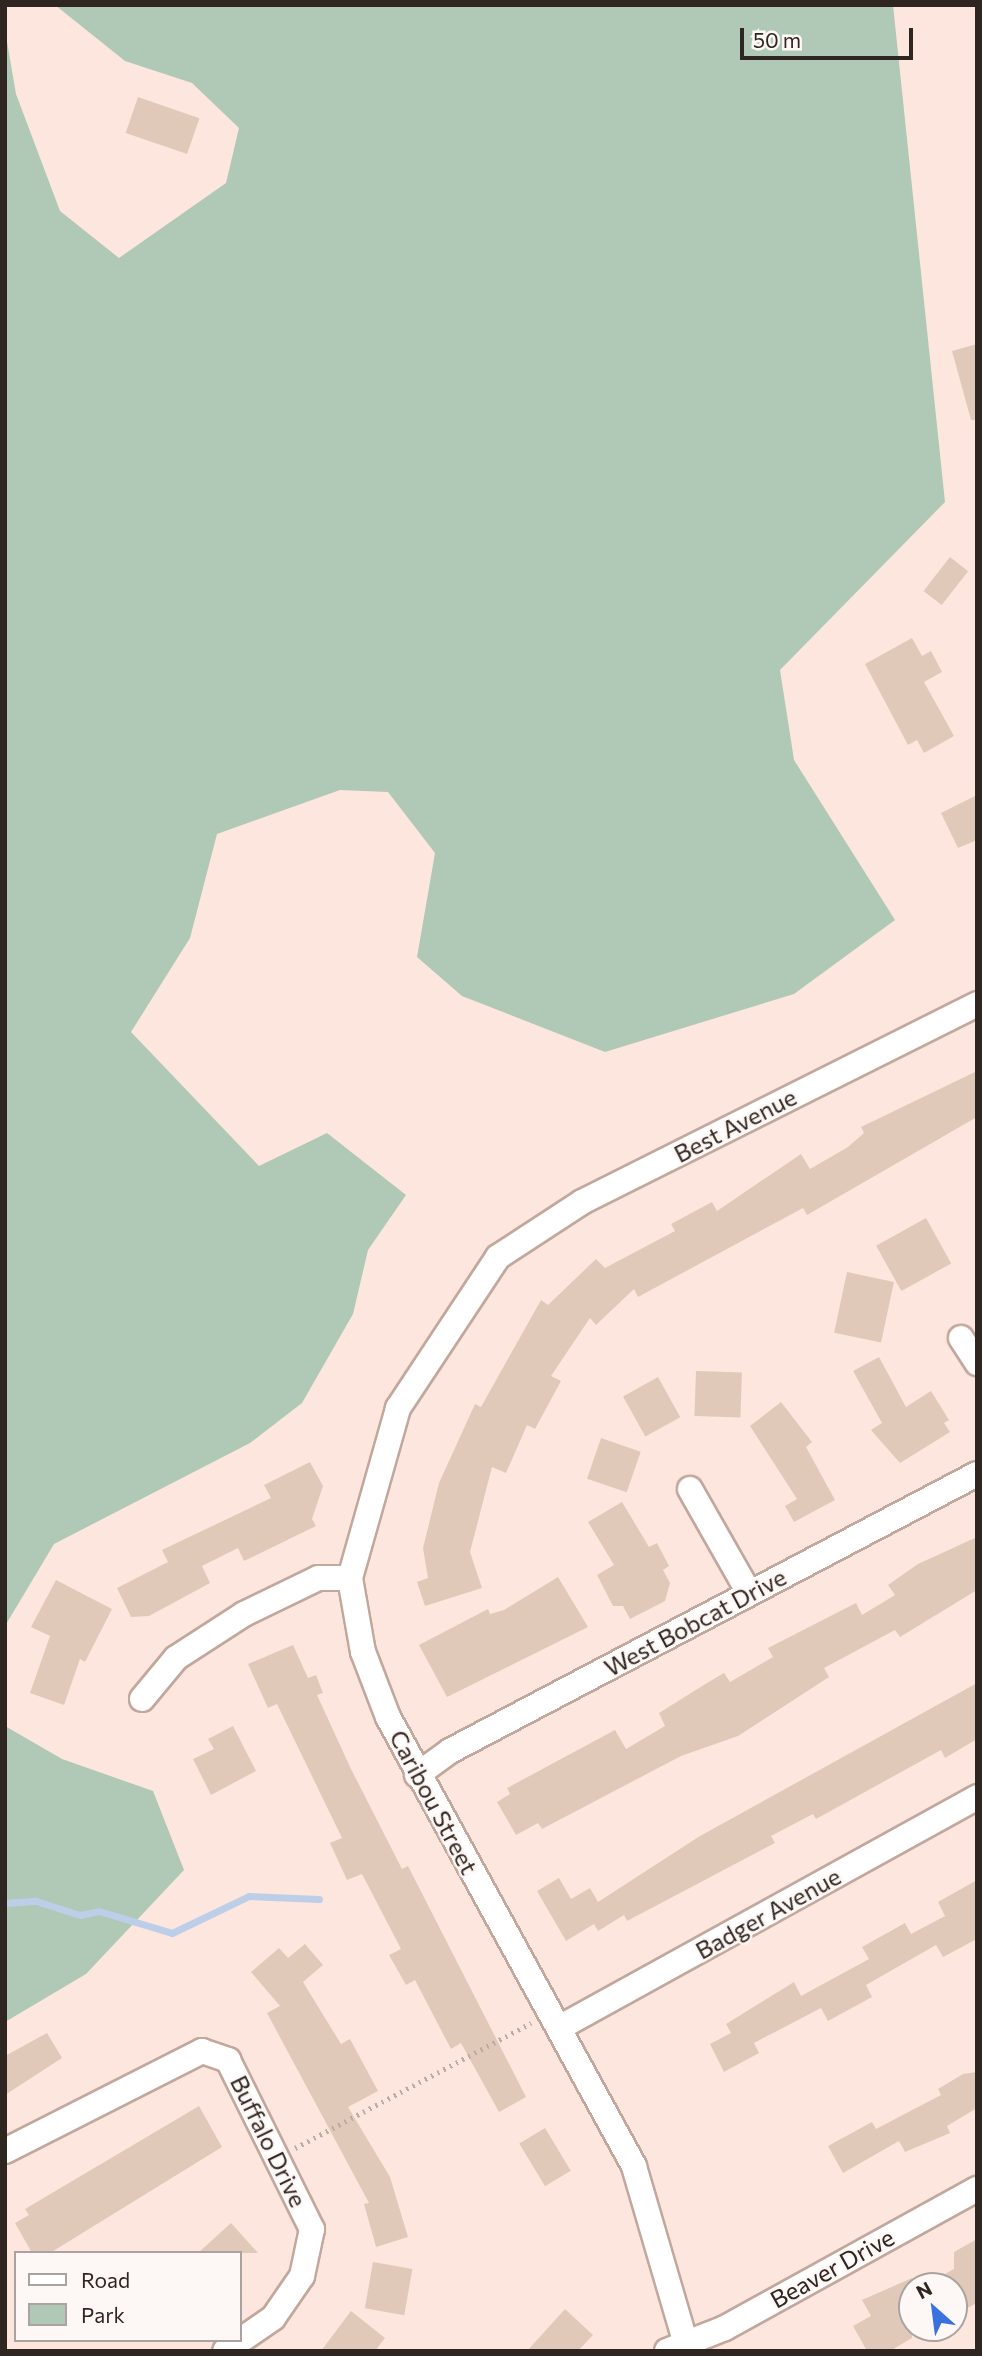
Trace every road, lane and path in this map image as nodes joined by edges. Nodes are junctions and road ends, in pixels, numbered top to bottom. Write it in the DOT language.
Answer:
graph roads {
  1 [pos="977,1004"];
  2 [pos="499,1257"];
  3 [pos="961,1338"];
  4 [pos="977,1363"];
  5 [pos="977,1474"];
  6 [pos="690,1489"];
  7 [pos="350,1578"];
  8 [pos="749,1593"];
  9 [pos="142,1699"];
  10 [pos="417,1775"];
  11 [pos="977,1797"];
  12 [pos="531,2023"];
  13 [pos="559,2028"];
  14 [pos="291,2150"];
  15 [pos="5,2151"];
  16 [pos="977,2189"];
  17 [pos="242,2339"];
  18 [pos="680,2348"];
  1 -- 2 [label="street, Best Avenue"];
  2 -- 7 [label="street, Caribou Street"];
  3 -- 4 [label="street"];
  5 -- 8 [label="street, West Bobcat Drive"];
  6 -- 8 [label="street"];
  7 -- 9 [label="street"];
  7 -- 10 [label="street, Caribou Street"];
  8 -- 10 [label="street, West Bobcat Drive"];
  10 -- 13 [label="street, Caribou Street"];
  11 -- 13 [label="street, Badger Avenue"];
  12 -- 14 [label="path"];
  13 -- 18 [label="street, Caribou Street"];
  15 -- 17 [label="street, Buffalo Drive"];
  16 -- 18 [label="street, Beaver Drive"];
}
